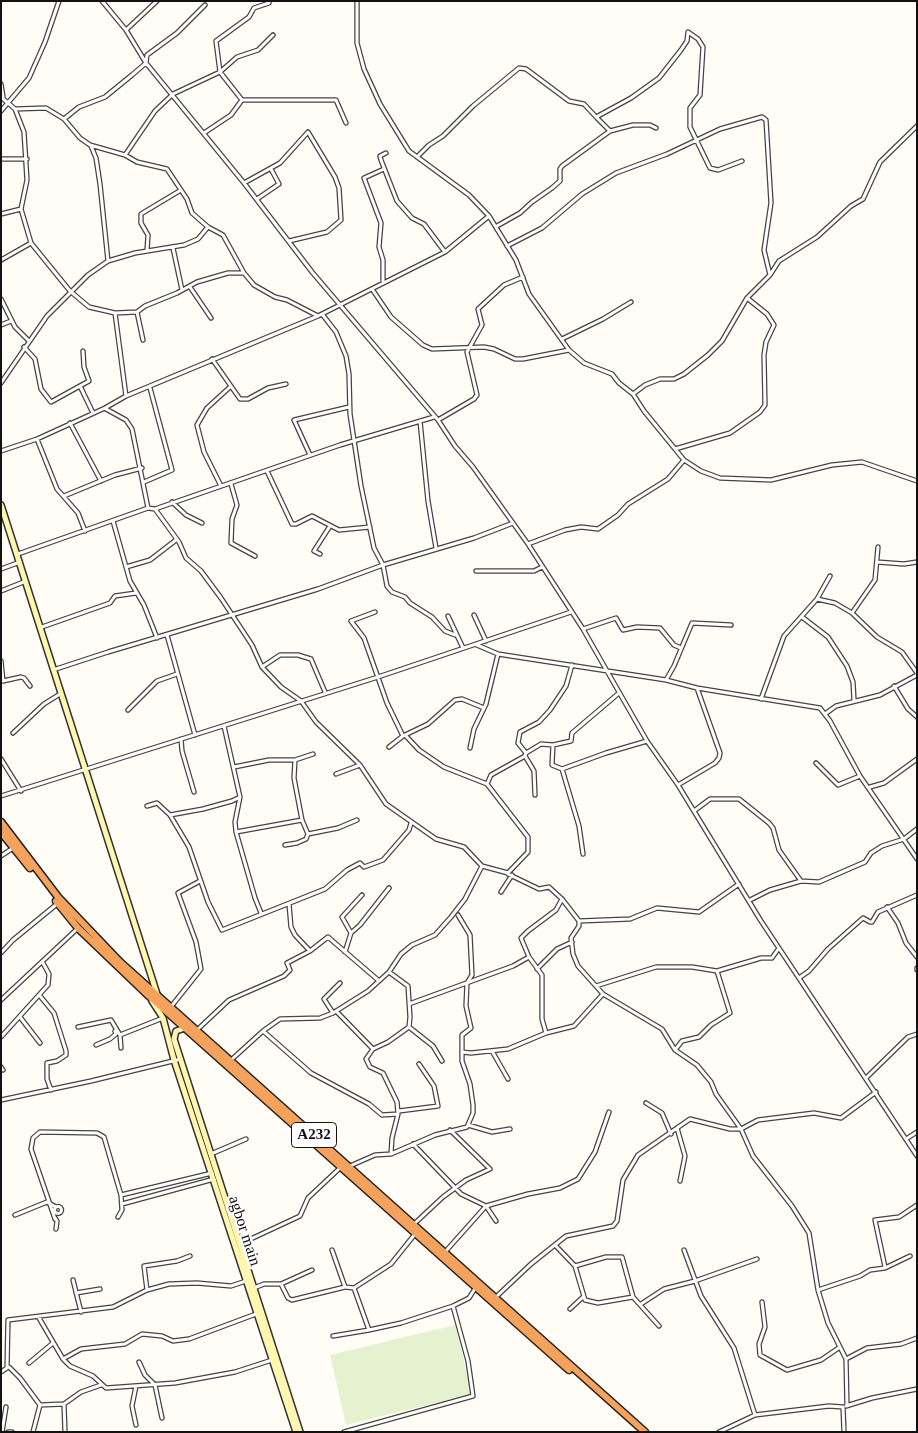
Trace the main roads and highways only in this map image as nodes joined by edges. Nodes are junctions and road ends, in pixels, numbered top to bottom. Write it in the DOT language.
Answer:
graph roads {
  1 [pos="1,505"];
  2 [pos="4,522"];
  3 [pos="1,822"];
  4 [pos="2,836"];
  5 [pos="149,996"];
  6 [pos="158,997"];
  7 [pos="185,1028"];
  8 [pos="171,1039"];
  9 [pos="417,1231"];
  10 [pos="296,1432"];
  11 [pos="300,1432"];
  12 [pos="639,1432"];
  13 [pos="645,1432"];
  1 -- 2 [label="main road"];
  2 -- 6 [label="main road"];
  3 -- 6 [label="highway, A232"];
  4 -- 5 [label="highway, A232"];
  5 -- 7 [label="highway, A232"];
  5 -- 8 [label="main road"];
  6 -- 9 [label="highway, A232"];
  7 -- 8 [label="main road"];
  7 -- 9 [label="highway, A232"];
  8 -- 10 [label="main road, agbor main"];
  8 -- 11 [label="main road, agbor main"];
  9 -- 12 [label="highway, A232"];
  9 -- 13 [label="highway, A232"];
}
